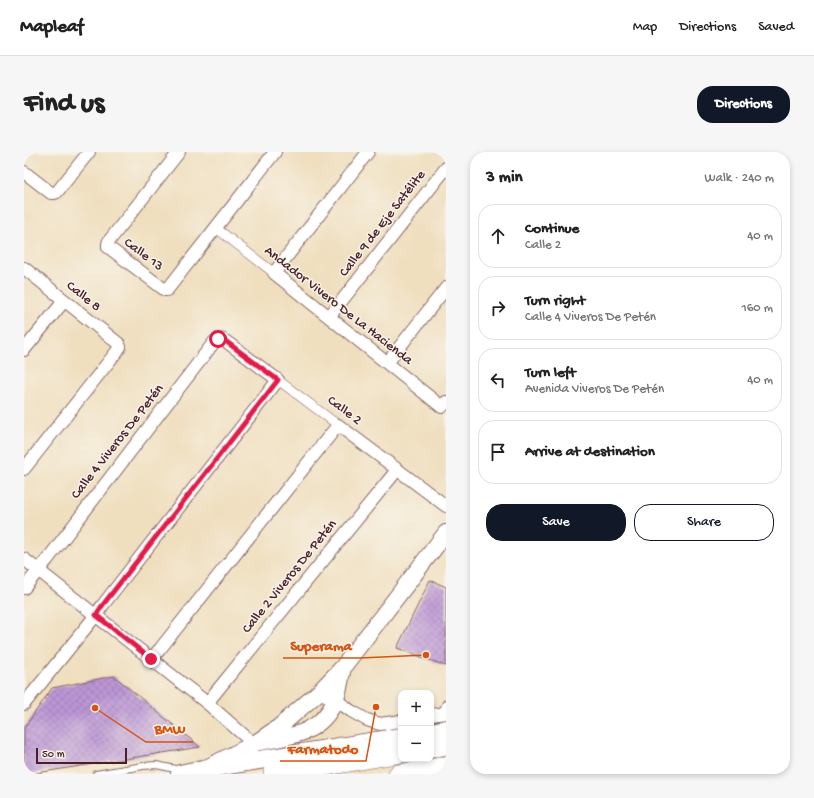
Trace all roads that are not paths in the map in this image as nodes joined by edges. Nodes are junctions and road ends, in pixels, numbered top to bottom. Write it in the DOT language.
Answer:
graph roads {
  1 [pos="89,152"];
  2 [pos="179,152"];
  3 [pos="276,152"];
  4 [pos="368,152"];
  5 [pos="446,168"];
  6 [pos="24,172"];
  7 [pos="216,228"];
  8 [pos="24,268"];
  9 [pos="274,273"];
  10 [pos="446,288"];
  11 [pos="64,301"];
  12 [pos="329,317"];
  13 [pos="224,340"];
  14 [pos="24,350"];
  15 [pos="387,363"];
  16 [pos="278,380"];
  17 [pos="444,405"];
  18 [pos="338,425"];
  19 [pos="24,469"];
  20 [pos="397,470"];
  21 [pos="446,506"];
  22 [pos="446,533"];
  23 [pos="24,559"];
  24 [pos="39,570"];
  25 [pos="24,588"];
  26 [pos="96,615"];
  27 [pos="151,659"];
  28 [pos="343,667"];
  29 [pos="319,692"];
  30 [pos="336,700"];
  31 [pos="207,703"];
  32 [pos="24,704"];
  33 [pos="442,715"];
  34 [pos="398,721"];
  35 [pos="434,727"];
  36 [pos="398,738"];
  37 [pos="254,744"];
  38 [pos="446,744"];
  39 [pos="434,746"];
  40 [pos="398,753"];
  41 [pos="446,766"];
  42 [pos="191,772"];
  43 [pos="96,774"];
  44 [pos="274,774"];
  45 [pos="398,774"];
  1 -- 6 [label="street"];
  2 -- 7 [label="street, Calle 13"];
  3 -- 7 [label="street"];
  4 -- 9 [label="street"];
  5 -- 12 [label="street, Calle 9 de Eje Satélite"];
  7 -- 9 [label="street, Andador Vivero De La Hacienda"];
  8 -- 11 [label="street, Calle 8"];
  9 -- 12 [label="street, Andador Vivero De La Hacienda"];
  10 -- 15 [label="street"];
  11 -- 14 [label="street"];
  11 -- 19 [label="street, Calle 8"];
  12 -- 15 [label="street, Andador Vivero De La Hacienda"];
  13 -- 16 [label="street, Calle 2"];
  13 -- 24 [label="street, Calle 4 Viveros De Petén"];
  15 -- 17 [label="street, Andador Vivero De La Hacienda"];
  16 -- 18 [label="street, Calle 2"];
  16 -- 26 [label="street"];
  18 -- 20 [label="street, Calle 2"];
  18 -- 27 [label="street"];
  20 -- 21 [label="street, Calle 2"];
  20 -- 31 [label="street, Calle 2 Viveros De Petén"];
  22 -- 28 [label="main road"];
  23 -- 24 [label="street"];
  24 -- 25 [label="street, Calle 4 Viveros De Petén"];
  24 -- 26 [label="street"];
  26 -- 27 [label="street"];
  26 -- 32 [label="street"];
  27 -- 31 [label="street"];
  28 -- 29 [label="main road"];
  28 -- 30 [label="main road"];
  29 -- 30 [label="street"];
  29 -- 37 [label="main road"];
  30 -- 34 [label="street"];
  30 -- 37 [label="main road"];
  31 -- 37 [label="street"];
  33 -- 35 [label="main road"];
  36 -- 42 [label="main road"];
  37 -- 42 [label="main road"];
  38 -- 39 [label="highway"];
  40 -- 44 [label="highway"];
  41 -- 45 [label="highway"];
  42 -- 43 [label="lane"];
}
